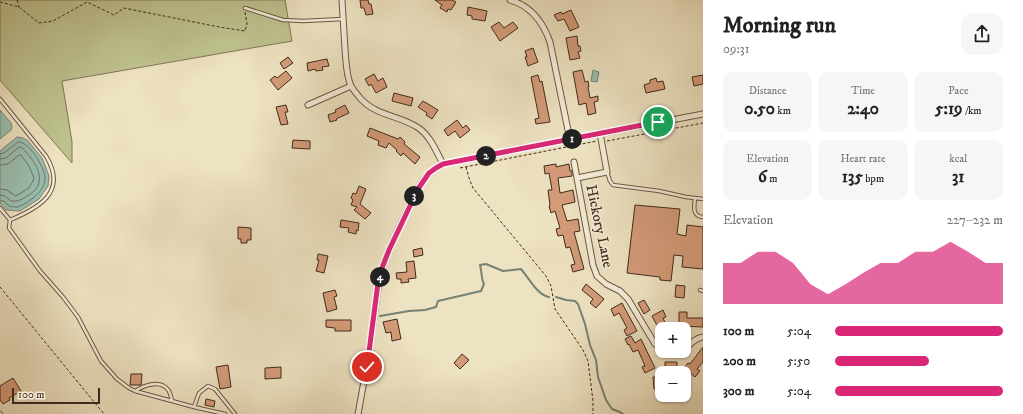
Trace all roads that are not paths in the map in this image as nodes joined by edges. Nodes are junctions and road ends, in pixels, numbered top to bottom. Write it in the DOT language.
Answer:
graph roads {
  1 [pos="342,0"];
  2 [pos="510,0"];
  3 [pos="518,1"];
  4 [pos="245,8"];
  5 [pos="343,19"];
  6 [pos="351,86"];
  7 [pos="0,99"];
  8 [pos="308,105"];
  9 [pos="703,114"];
  10 [pos="600,134"];
  11 [pos="570,140"];
  12 [pos="574,162"];
  13 [pos="443,164"];
  14 [pos="607,172"];
  15 [pos="577,178"];
  16 [pos="695,198"];
  17 [pos="703,200"];
  18 [pos="0,208"];
  19 [pos="703,217"];
  20 [pos="10,220"];
  21 [pos="703,337"];
  22 [pos="655,344"];
  23 [pos="691,344"];
  24 [pos="135,390"];
  25 [pos="173,401"];
  26 [pos="194,407"];
  27 [pos="225,414"];
  28 [pos="235,414"];
  29 [pos="358,414"];
  1 -- 5 [label="street"];
  2 -- 3 [label="street"];
  3 -- 11 [label="street"];
  4 -- 5 [label="lane"];
  5 -- 6 [label="street"];
  6 -- 8 [label="street"];
  6 -- 13 [label="street"];
  7 -- 20 [label="lane"];
  9 -- 10 [label="street"];
  10 -- 11 [label="street"];
  10 -- 14 [label="street, Hickory Lane"];
  11 -- 13 [label="street"];
  12 -- 15 [label="street, Hickory Lane"];
  13 -- 29 [label="street"];
  14 -- 15 [label="street, Hickory Lane"];
  14 -- 16 [label="lane"];
  15 -- 22 [label="street, Hickory Lane"];
  16 -- 17 [label="lane"];
  16 -- 19 [label="lane"];
  18 -- 20 [label="lane"];
  20 -- 24 [label="lane"];
  21 -- 23 [label="street, Hickory Lane"];
  24 -- 25 [label="lane"];
  24 -- 25 [label="lane"];
  25 -- 26 [label="lane"];
  26 -- 27 [label="lane"];
  26 -- 28 [label="lane"];
}
